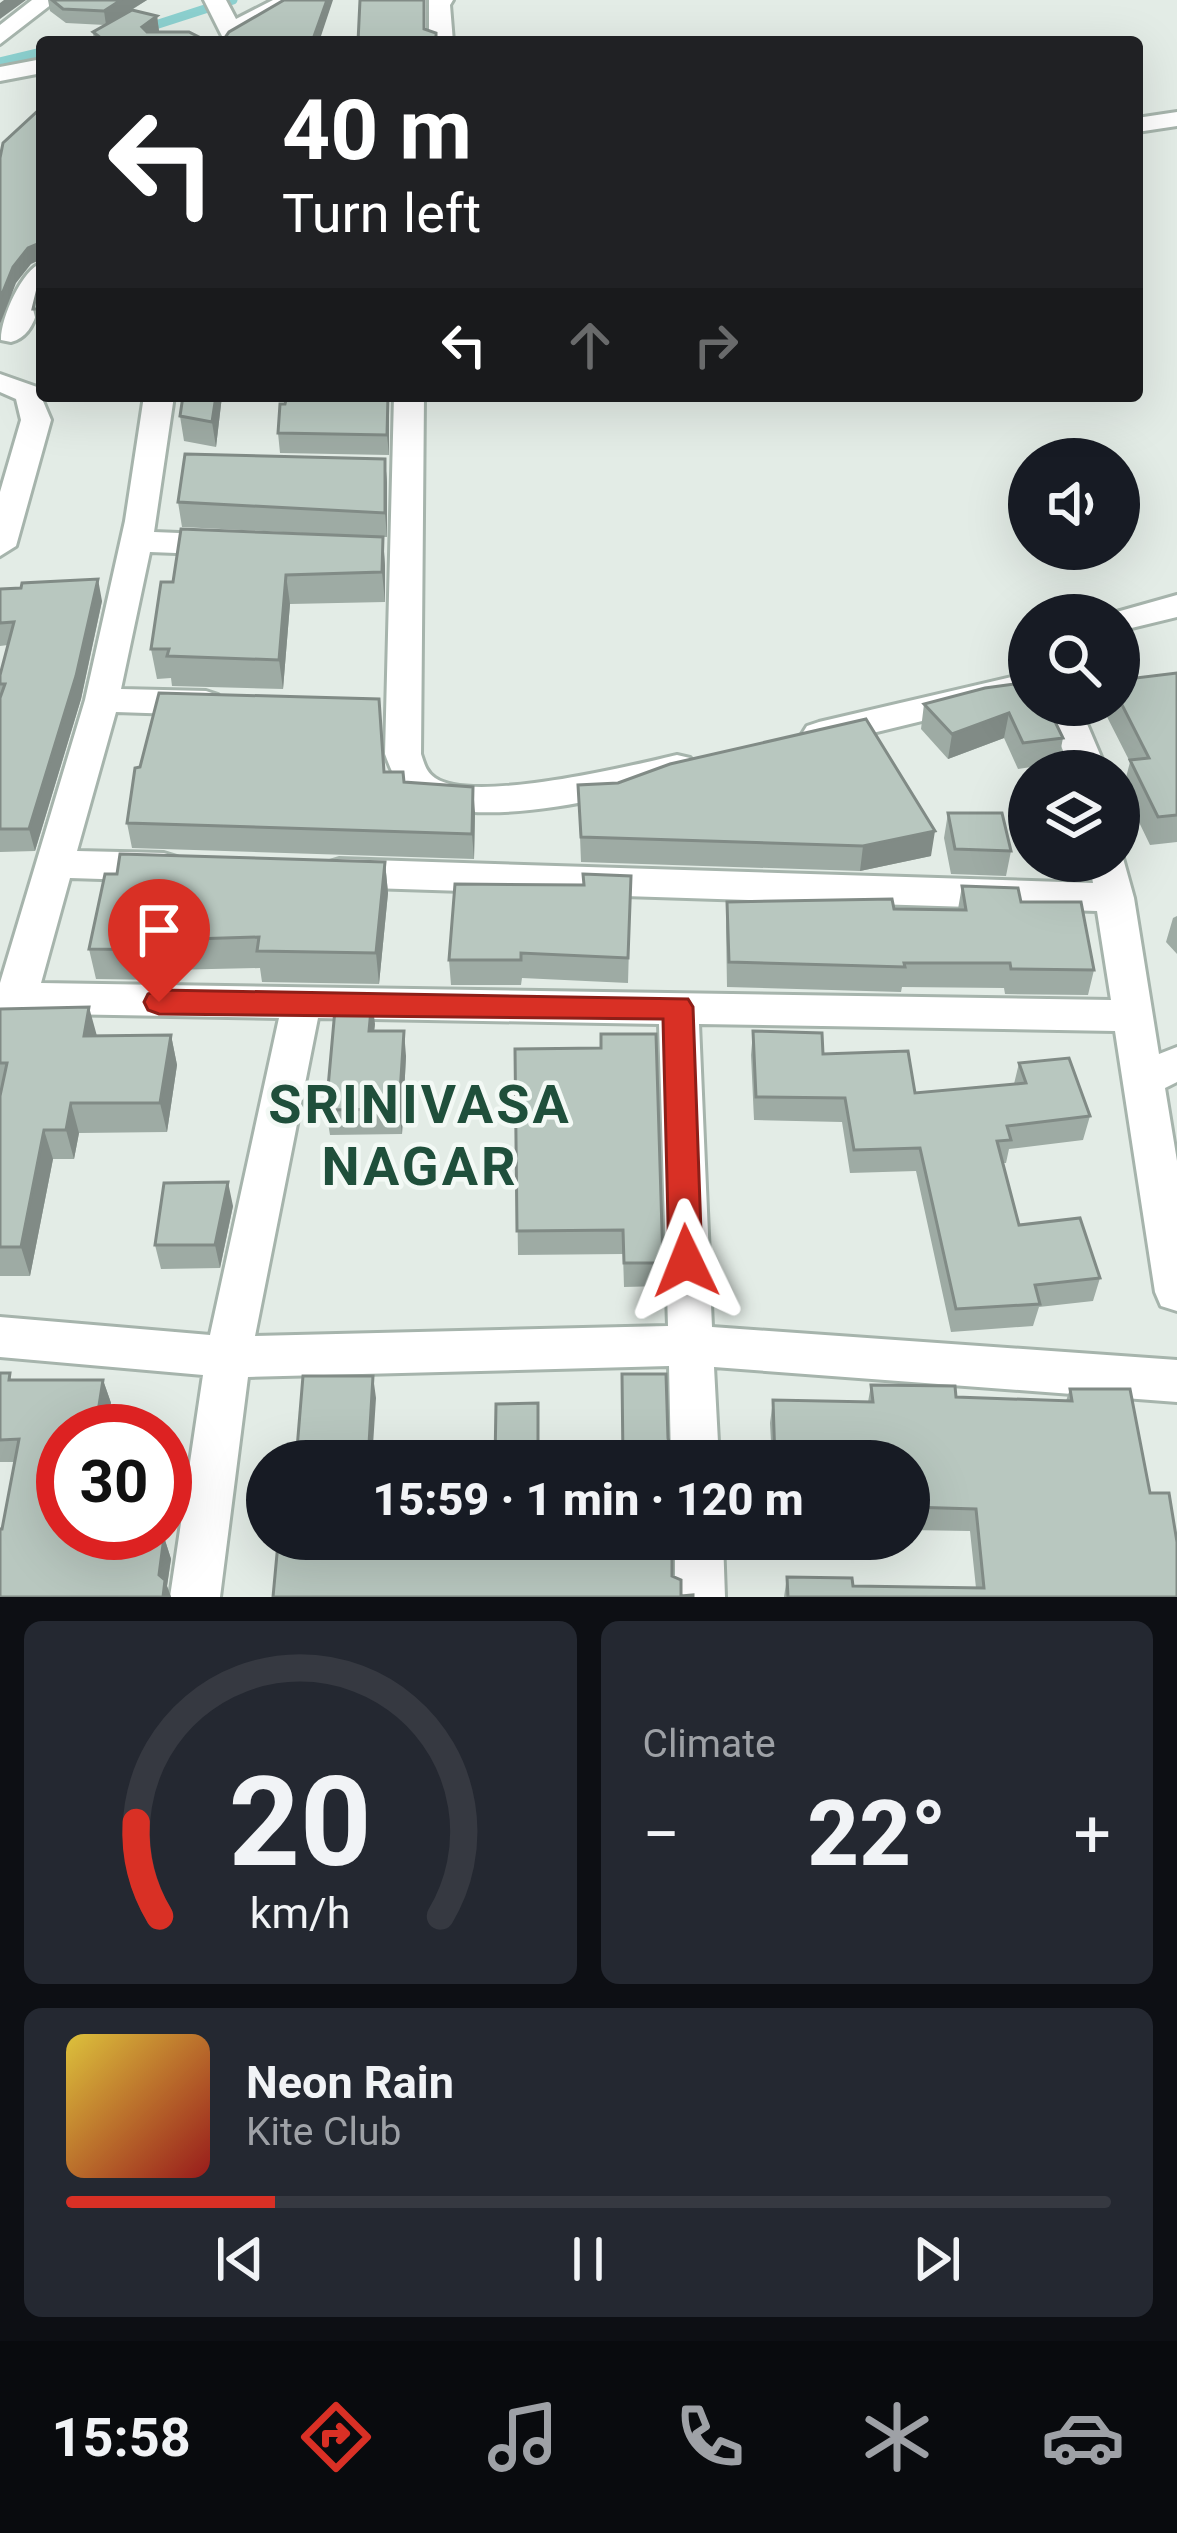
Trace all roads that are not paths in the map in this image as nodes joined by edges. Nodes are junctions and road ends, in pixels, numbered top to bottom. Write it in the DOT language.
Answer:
graph roads {
  1 [pos="46,0"];
  2 [pos="291,0"];
  3 [pos="431,1"];
  4 [pos="222,21"];
  5 [pos="197,36"];
  6 [pos="440,36"];
  7 [pos="0,37"];
  8 [pos="36,67"];
  9 [pos="0,74"];
  10 [pos="1177,119"];
  11 [pos="1143,124"];
  12 [pos="36,283"];
  13 [pos="11,334"];
  14 [pos="0,383"];
  15 [pos="159,402"];
  16 [pos="409,402"];
  17 [pos="135,541"];
  18 [pos="0,546"];
  19 [pos="271,547"];
  20 [pos="1177,606"];
  21 [pos="1140,615"];
  22 [pos="1008,689"];
  23 [pos="102,700"];
  24 [pos="242,704"];
  25 [pos="796,739"];
  26 [pos="702,761"];
  27 [pos="54,864"];
  28 [pos="196,868"];
  29 [pos="314,872"];
  30 [pos="1008,879"];
  31 [pos="1111,882"];
  32 [pos="8,998"];
  33 [pos="301,1005"];
  34 [pos="678,1007"];
  35 [pos="1131,1016"];
  36 [pos="1159,1072"];
  37 [pos="1177,1292"];
  38 [pos="0,1337"];
  39 [pos="688,1345"];
  40 [pos="228,1357"];
  41 [pos="1177,1381"];
  42 [pos="694,1440"];
  43 [pos="699,1560"];
  44 [pos="195,1597"];
  45 [pos="700,1597"];
  1 -- 7 [label="street"];
  2 -- 4 [label="street"];
  3 -- 6 [label="street"];
  4 -- 5 [label="street"];
  8 -- 9 [label="street"];
  10 -- 11 [label="street"];
  12 -- 13 [label="street"];
  14 -- 18 [label="street"];
  15 -- 17 [label="street"];
  16 -- 26 [label="street"];
  17 -- 19 [label="street"];
  17 -- 23 [label="street"];
  20 -- 21 [label="street"];
  22 -- 25 [label="street"];
  23 -- 24 [label="street"];
  23 -- 27 [label="street"];
  27 -- 28 [label="street"];
  27 -- 32 [label="street"];
  29 -- 30 [label="street"];
  31 -- 35 [label="street"];
  32 -- 33 [label="street"];
  33 -- 34 [label="street"];
  33 -- 40 [label="street"];
  34 -- 35 [label="street"];
  34 -- 39 [label="street"];
  35 -- 36 [label="street"];
  36 -- 37 [label="street"];
  38 -- 40 [label="street"];
  39 -- 40 [label="street"];
  39 -- 41 [label="street"];
  39 -- 42 [label="street"];
  40 -- 44 [label="street"];
  43 -- 45 [label="street"];
}
